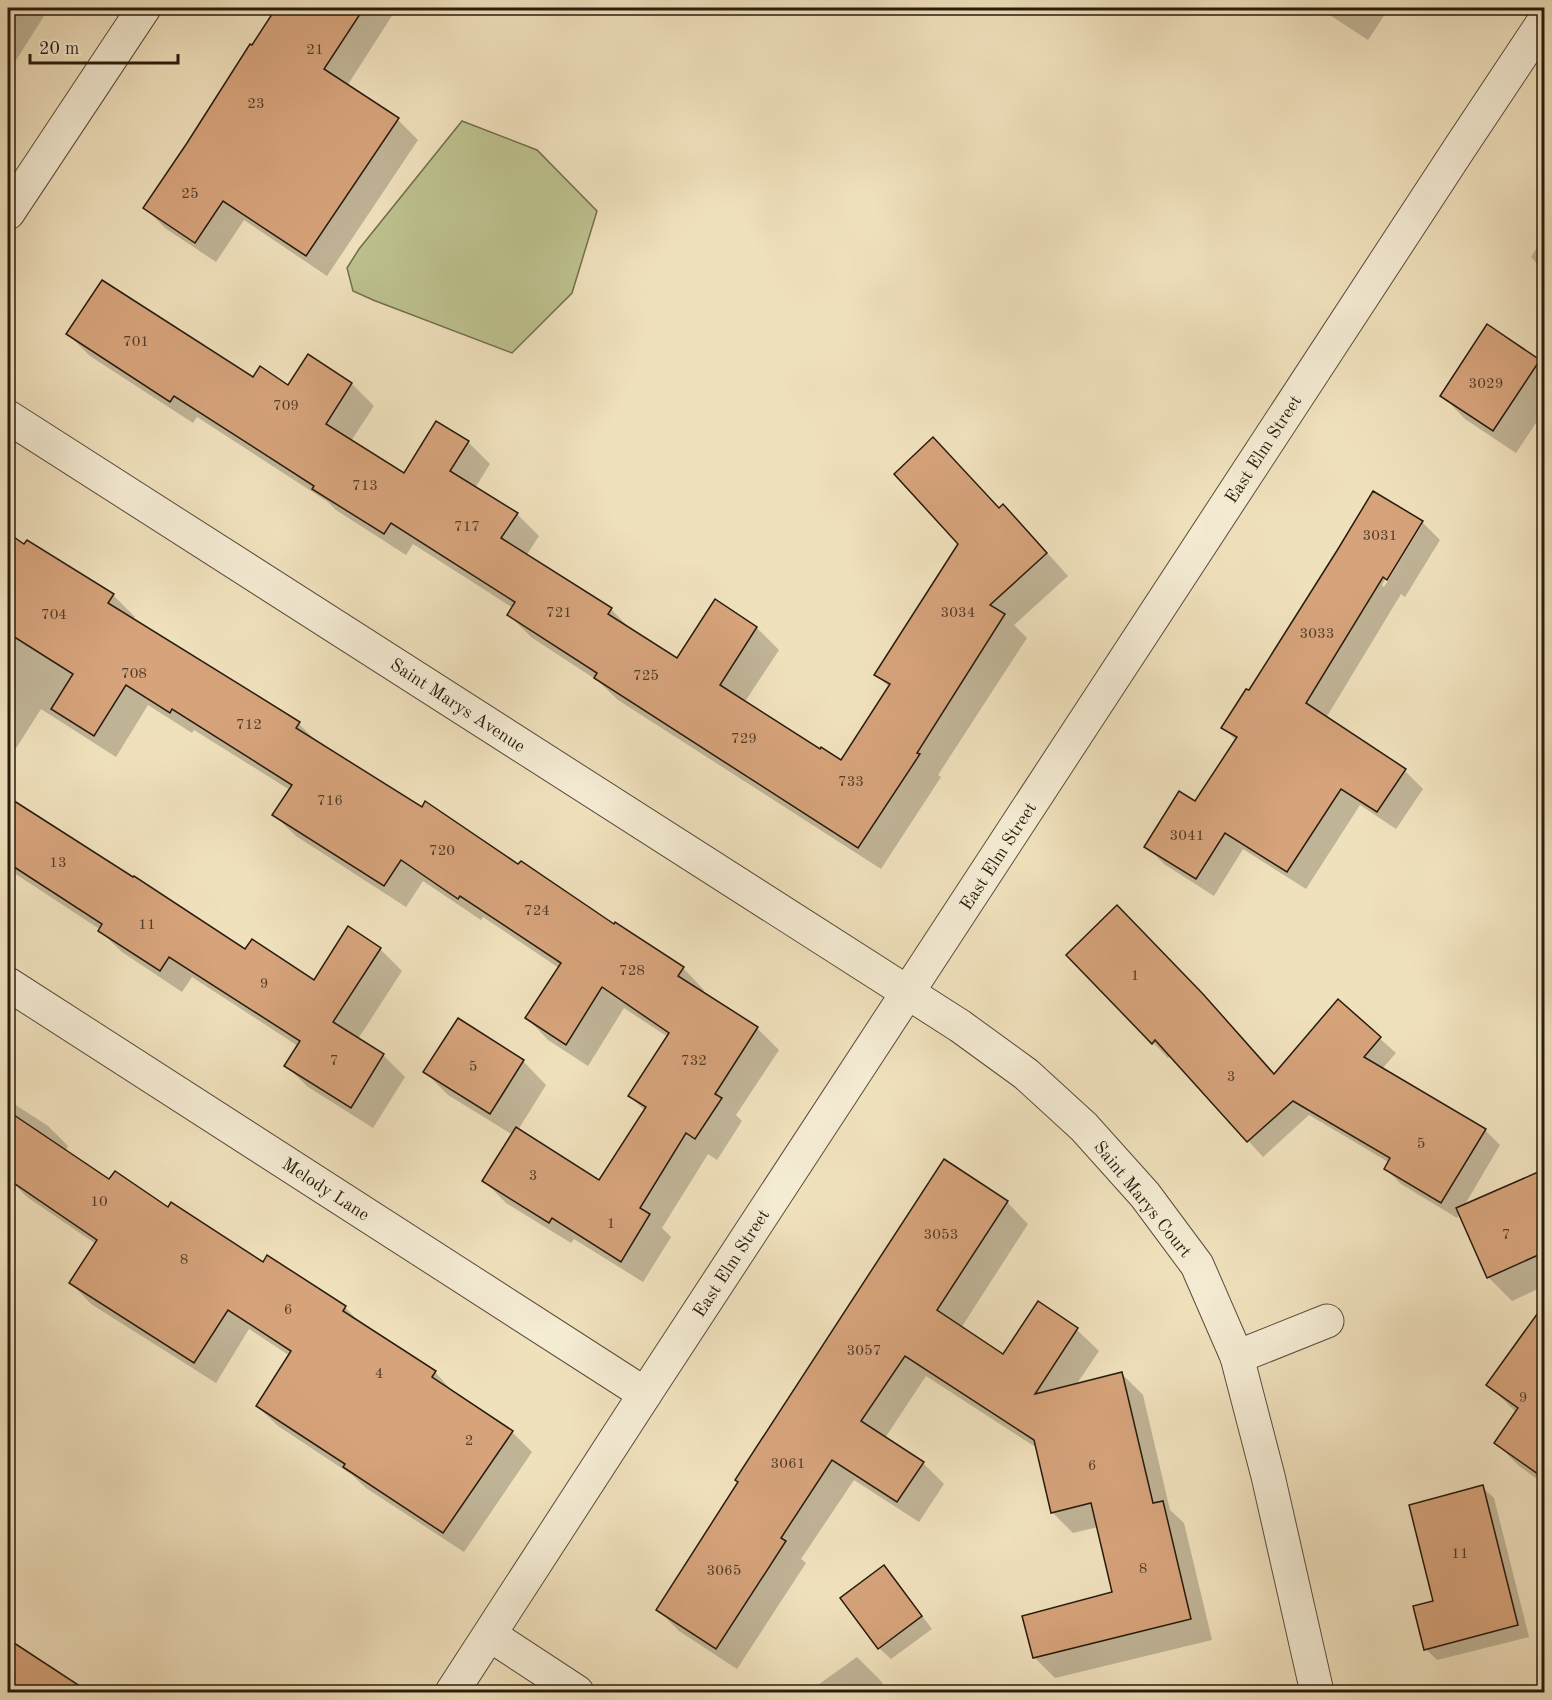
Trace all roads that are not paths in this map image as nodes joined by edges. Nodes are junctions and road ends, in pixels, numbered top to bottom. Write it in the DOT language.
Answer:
graph roads {
  1 [pos="144,8"];
  2 [pos="1545,21"];
  3 [pos="8,213"];
  4 [pos="8,417"];
  5 [pos="8,984"];
  6 [pos="908,994"];
  7 [pos="1327,1321"];
  8 [pos="1237,1357"];
  9 [pos="645,1394"];
  10 [pos="490,1635"];
  11 [pos="452,1692"];
  12 [pos="578,1692"];
  13 [pos="1317,1692"];
  1 -- 3 [label="street"];
  2 -- 6 [label="street, East Elm Street"];
  4 -- 6 [label="street, Saint Marys Avenue"];
  5 -- 9 [label="street, Melody Lane"];
  6 -- 8 [label="street, Saint Marys Court"];
  6 -- 9 [label="street, East Elm Street"];
  7 -- 8 [label="street"];
  8 -- 13 [label="street, Saint Marys Court"];
  9 -- 10 [label="street, East Elm Street"];
  10 -- 11 [label="street, East Elm Street"];
  10 -- 12 [label="street"];
}
